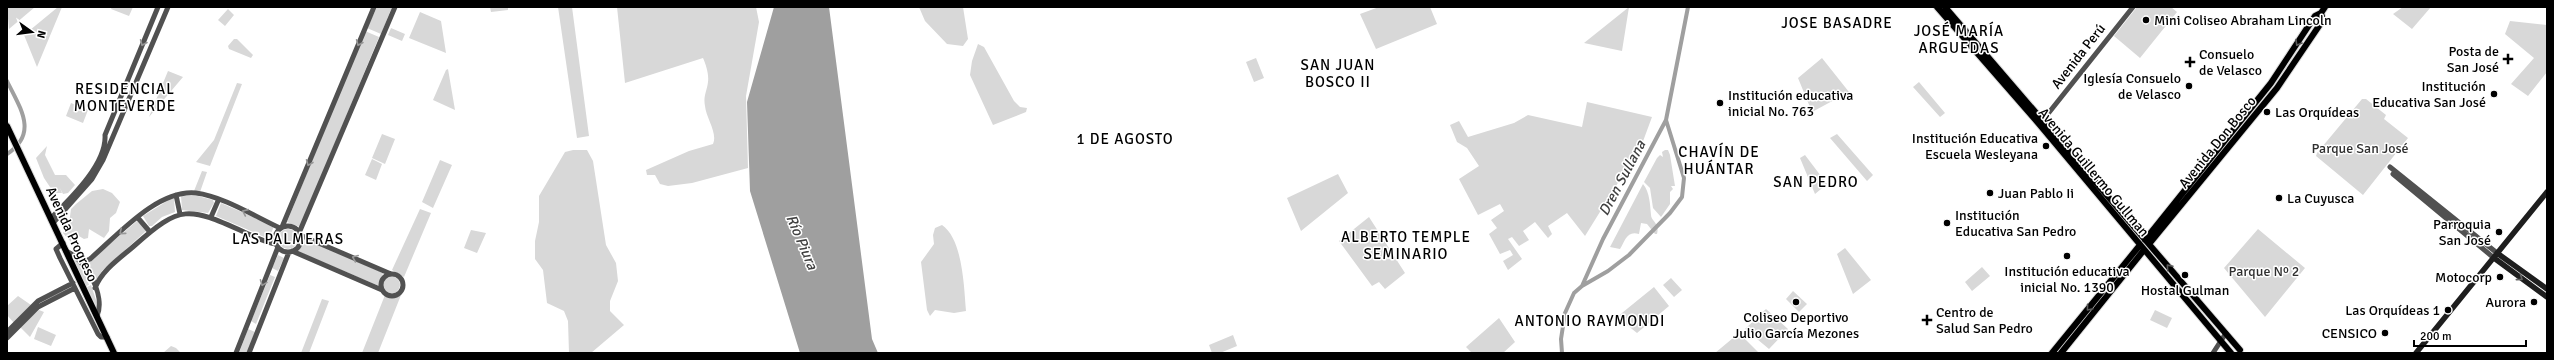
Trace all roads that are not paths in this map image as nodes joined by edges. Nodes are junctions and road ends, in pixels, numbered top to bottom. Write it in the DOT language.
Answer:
graph roads {
  1 [pos="158,7"];
  2 [pos="168,7"];
  3 [pos="374,7"];
  4 [pos="395,7"];
  5 [pos="1937,7"];
  6 [pos="1945,7"];
  7 [pos="2133,7"];
  8 [pos="2323,10"];
  9 [pos="2043,120"];
  10 [pos="7,126"];
  11 [pos="105,152"];
  12 [pos="2389,168"];
  13 [pos="2547,192"];
  14 [pos="176,195"];
  15 [pos="218,200"];
  16 [pos="180,214"];
  17 [pos="211,217"];
  18 [pos="138,218"];
  19 [pos="52,221"];
  20 [pos="281,227"];
  21 [pos="150,232"];
  22 [pos="299,234"];
  23 [pos="2147,242"];
  24 [pos="62,243"];
  25 [pos="277,245"];
  26 [pos="2142,247"];
  27 [pos="66,251"];
  28 [pos="291,252"];
  29 [pos="2495,256"];
  30 [pos="83,262"];
  31 [pos="391,274"];
  32 [pos="74,286"];
  33 [pos="95,288"];
  34 [pos="2547,289"];
  35 [pos="382,290"];
  36 [pos="2547,297"];
  37 [pos="33,309"];
  38 [pos="2210,315"];
  39 [pos="97,316"];
  40 [pos="2204,320"];
  41 [pos="7,332"];
  42 [pos="2226,333"];
  43 [pos="106,337"];
  44 [pos="7,338"];
  45 [pos="2222,340"];
  46 [pos="2239,352"];
  47 [pos="114,353"];
  48 [pos="236,353"];
  49 [pos="249,353"];
  50 [pos="2052,353"];
  51 [pos="2061,353"];
  52 [pos="2213,353"];
  53 [pos="2232,353"];
  54 [pos="2416,353"];
  1 -- 11 [label="street, one-way"];
  2 -- 11 [label="street"];
  3 -- 20 [label="street, one-way"];
  4 -- 22 [label="street"];
  5 -- 26 [label="main road, Avenida Guillermo Gullman"];
  6 -- 9 [label="main road, Avenida Guillermo Gullman"];
  7 -- 9 [label="street, Avenida Perú"];
  8 -- 23 [label="main road, Avenida Don Bosco"];
  9 -- 23 [label="main road, Avenida Guillermo Gullman"];
  10 -- 19 [label="main road, Avenida Progreso"];
  11 -- 19 [label="street"];
  12 -- 29 [label="street"];
  13 -- 29 [label="main road"];
  14 -- 15 [label="street"];
  14 -- 16 [label="street"];
  14 -- 18 [label="street"];
  15 -- 17 [label="street"];
  20 -- 15 [label="street, one-way"];
  16 -- 17 [label="street"];
  16 -- 21 [label="street"];
  17 -- 25 [label="street"];
  18 -- 21 [label="street"];
  18 -- 30 [label="street, one-way"];
  19 -- 24 [label="main road, Avenida Progreso"];
  20 -- 22 [label="street"];
  20 -- 25 [label="street"];
  21 -- 33 [label="street"];
  22 -- 28 [label="street"];
  31 -- 22 [label="street, one-way"];
  38 -- 23 [label="main road, Avenida Guillermo Gullman, one-way"];
  24 -- 27 [label="main road, Avenida Progreso"];
  24 -- 32 [label="street"];
  25 -- 28 [label="street"];
  25 -- 48 [label="street, one-way"];
  26 -- 40 [label="main road, Avenida Guillermo Gullman"];
  26 -- 50 [label="main road, one-way"];
  26 -- 51 [label="main road"];
  27 -- 30 [label="street"];
  27 -- 39 [label="main road, Avenida Progreso"];
  28 -- 35 [label="street"];
  28 -- 49 [label="street"];
  29 -- 34 [label="main road"];
  29 -- 36 [label="main road, one-way"];
  29 -- 54 [label="main road"];
  30 -- 33 [label="street"];
  31 -- 35 [label="street"];
  31 -- 35 [label="street"];
  32 -- 37 [label="street"];
  32 -- 43 [label="street"];
  33 -- 39 [label="street"];
  37 -- 41 [label="street"];
  37 -- 44 [label="street"];
  38 -- 40 [label="main road"];
  38 -- 42 [label="main road, Avenida Guillermo Gullman"];
  39 -- 43 [label="main road, Avenida Progreso"];
  40 -- 45 [label="main road, Avenida Guillermo Gullman"];
  42 -- 45 [label="street"];
  42 -- 46 [label="main road, Avenida Guillermo Gullman"];
  43 -- 47 [label="main road, Avenida Progreso"];
  45 -- 52 [label="street"];
  45 -- 53 [label="main road, Avenida Guillermo Gullman"];
}
